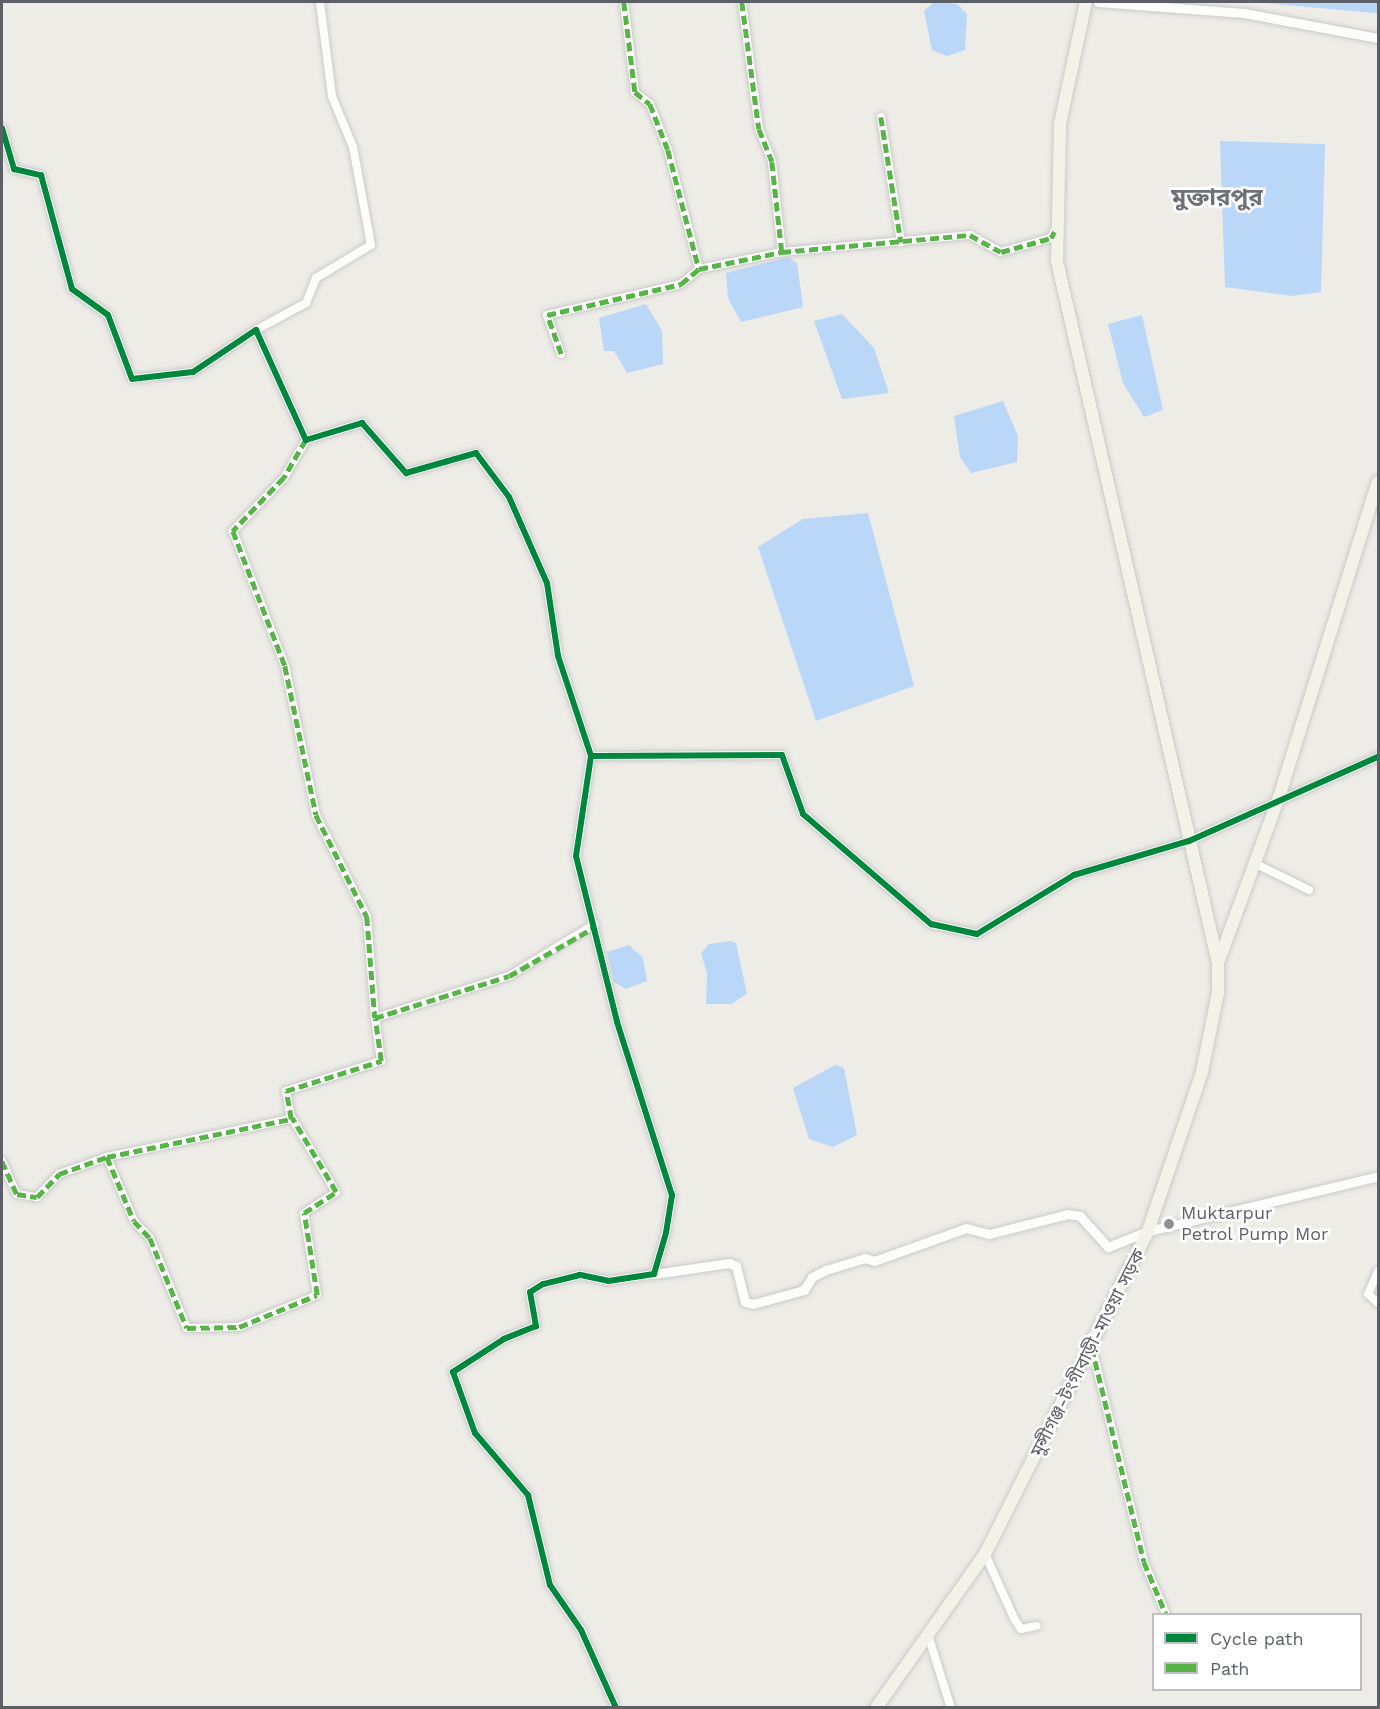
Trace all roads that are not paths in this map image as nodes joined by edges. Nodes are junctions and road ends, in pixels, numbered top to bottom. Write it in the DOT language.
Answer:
graph roads {
  1 [pos="320,2"];
  2 [pos="624,2"];
  3 [pos="742,2"];
  4 [pos="1098,2"];
  5 [pos="1086,4"];
  6 [pos="1378,38"];
  7 [pos="881,117"];
  8 [pos="2,128"];
  9 [pos="1054,232"];
  10 [pos="901,242"];
  11 [pos="782,252"];
  12 [pos="699,269"];
  13 [pos="256,330"];
  14 [pos="561,354"];
  15 [pos="306,440"];
  16 [pos="1378,482"];
  17 [pos="591,756"];
  18 [pos="1378,756"];
  19 [pos="1279,797"];
  20 [pos="1189,841"];
  21 [pos="1256,864"];
  22 [pos="1309,890"];
  23 [pos="595,924"];
  24 [pos="1218,963"];
  25 [pos="375,1018"];
  26 [pos="292,1118"];
  27 [pos="107,1158"];
  28 [pos="2,1161"];
  29 [pos="1378,1176"];
  30 [pos="1148,1232"];
  31 [pos="1378,1270"];
  32 [pos="654,1274"];
  33 [pos="1378,1303"];
  34 [pos="1092,1348"];
  35 [pos="985,1554"];
  36 [pos="1166,1613"];
  37 [pos="1037,1626"];
  38 [pos="927,1634"];
  39 [pos="616,1707"];
  40 [pos="876,1707"];
  41 [pos="951,1707"];
  1 -- 13 [label="street"];
  2 -- 12 [label="street"];
  3 -- 11 [label="street"];
  4 -- 6 [label="street"];
  5 -- 9 [label="main road"];
  7 -- 10 [label="street"];
  8 -- 13 [label="street"];
  9 -- 10 [label="street"];
  9 -- 20 [label="main road"];
  10 -- 11 [label="street"];
  11 -- 12 [label="street"];
  12 -- 14 [label="street"];
  13 -- 15 [label="street"];
  15 -- 17 [label="street"];
  15 -- 25 [label="street"];
  16 -- 19 [label="main road"];
  17 -- 20 [label="street"];
  17 -- 23 [label="street"];
  18 -- 19 [label="street"];
  19 -- 20 [label="street"];
  19 -- 21 [label="main road"];
  20 -- 24 [label="main road"];
  21 -- 22 [label="street"];
  21 -- 24 [label="main road"];
  23 -- 25 [label="street"];
  23 -- 32 [label="street"];
  24 -- 30 [label="main road, মুন্সীগঞ্জ-টংগীবাড়ী-মাওয়া সড়ক"];
  25 -- 26 [label="street"];
  26 -- 27 [label="street"];
  26 -- 27 [label="street"];
  27 -- 28 [label="street"];
  29 -- 30 [label="street"];
  30 -- 32 [label="street"];
  30 -- 34 [label="main road, মুন্সীগঞ্জ-টংগীবাড়ী-মাওয়া সড়ক"];
  31 -- 33 [label="street"];
  32 -- 39 [label="street"];
  34 -- 35 [label="main road, মুন্সীগঞ্জ-টংগীবাড়ী-মাওয়া সড়ক"];
  34 -- 36 [label="street"];
  35 -- 37 [label="street"];
  35 -- 38 [label="main road, মুন্সীগঞ্জ-টংগীবাড়ী-মাওয়া সড়ক"];
  38 -- 40 [label="main road, মুন্সীগঞ্জ-টংগীবাড়ী-মাওয়া সড়ক"];
  38 -- 41 [label="street"];
}
